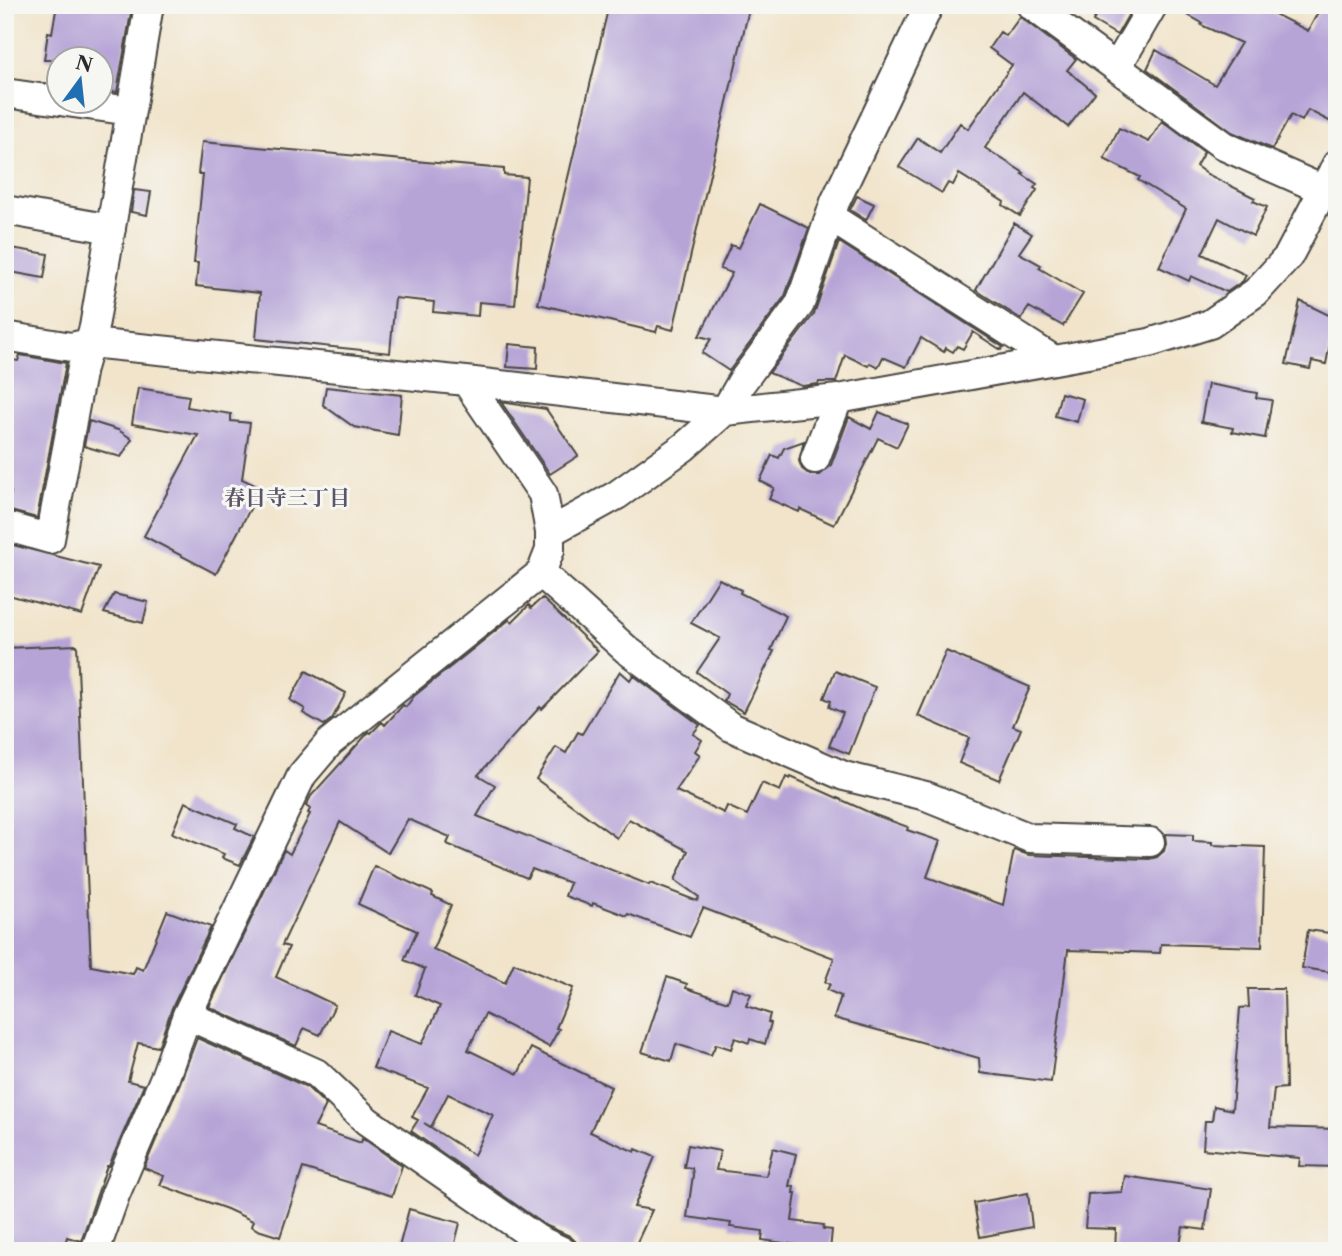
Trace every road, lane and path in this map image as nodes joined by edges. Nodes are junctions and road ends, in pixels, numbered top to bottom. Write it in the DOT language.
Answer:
graph roads {
  1 [pos="149,5"];
  2 [pos="929,5"];
  3 [pos="1031,5"];
  4 [pos="1153,5"];
  5 [pos="1118,67"];
  6 [pos="5,93"];
  7 [pos="46,99"];
  8 [pos="116,109"];
  9 [pos="131,111"];
  10 [pos="1337,164"];
  11 [pos="1330,193"];
  12 [pos="5,210"];
  13 [pos="830,217"];
  14 [pos="111,229"];
  15 [pos="5,336"];
  16 [pos="90,343"];
  17 [pos="1054,360"];
  18 [pos="466,381"];
  19 [pos="838,399"];
  20 [pos="725,411"];
  21 [pos="815,459"];
  22 [pos="5,526"];
  23 [pos="550,532"];
  24 [pos="541,573"];
  25 [pos="1150,842"];
  26 [pos="187,1015"];
  27 [pos="94,1251"];
  28 [pos="562,1251"];
  1 -- 9 [label="street"];
  2 -- 13 [label="street"];
  3 -- 5 [label="street"];
  4 -- 5 [label="street"];
  5 -- 11 [label="street"];
  6 -- 7 [label="street"];
  8 -- 9 [label="street"];
  9 -- 14 [label="street"];
  10 -- 11 [label="street"];
  11 -- 17 [label="street"];
  12 -- 14 [label="street"];
  13 -- 17 [label="street"];
  13 -- 20 [label="street"];
  14 -- 16 [label="street"];
  15 -- 16 [label="street"];
  16 -- 18 [label="street"];
  16 -- 22 [label="street"];
  17 -- 19 [label="street"];
  18 -- 20 [label="street"];
  18 -- 23 [label="street"];
  19 -- 20 [label="street"];
  19 -- 21 [label="street"];
  20 -- 23 [label="street"];
  23 -- 24 [label="street"];
  24 -- 25 [label="street"];
  24 -- 26 [label="street"];
  26 -- 27 [label="street"];
  26 -- 28 [label="street"];
}
